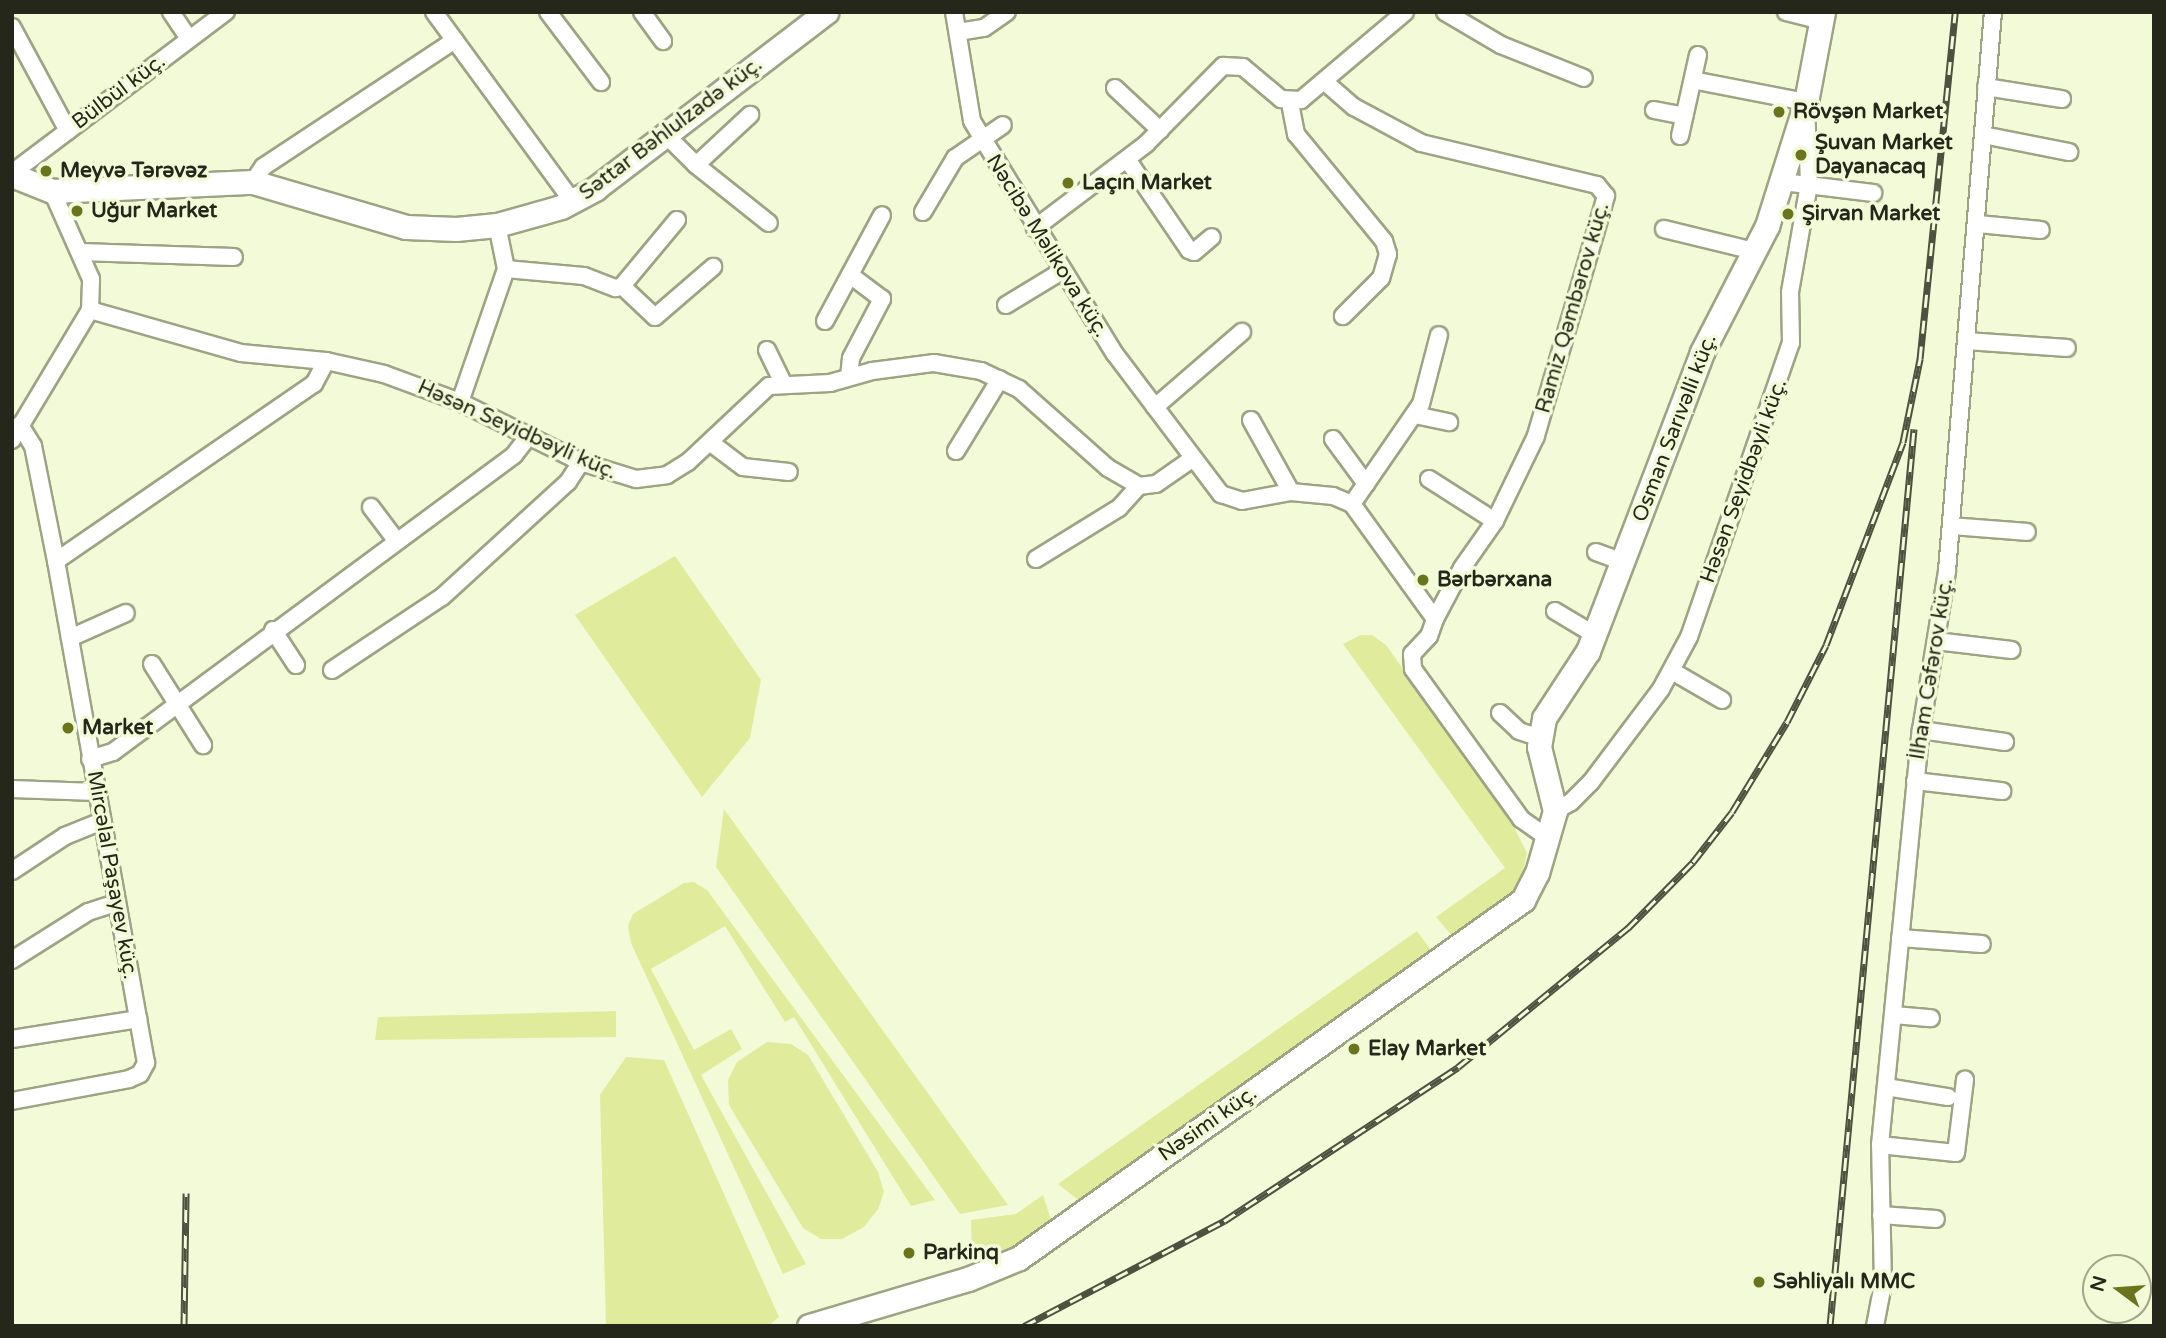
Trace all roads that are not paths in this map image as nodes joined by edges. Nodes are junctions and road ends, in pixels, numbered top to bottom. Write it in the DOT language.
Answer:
graph roads {
  1 [pos="171,12"];
  2 [pos="226,12"];
  3 [pos="434,12"];
  4 [pos="548,12"];
  5 [pos="642,12"];
  6 [pos="826,12"];
  7 [pos="954,12"];
  8 [pos="1007,12"];
  9 [pos="1445,12"];
  10 [pos="1786,12"];
  11 [pos="1993,12"];
  12 [pos="1395,15"];
  13 [pos="1822,17"];
  14 [pos="12,27"];
  15 [pos="958,32"];
  16 [pos="189,39"];
  17 [pos="455,40"];
  18 [pos="663,41"];
  19 [pos="1698,55"];
  20 [pos="1584,78"];
  21 [pos="1693,80"];
  22 [pos="601,82"];
  23 [pos="1325,82"];
  24 [pos="1986,87"];
  25 [pos="1115,88"];
  26 [pos="2062,99"];
  27 [pos="1806,102"];
  28 [pos="1290,103"];
  29 [pos="1654,110"];
  30 [pos="750,115"];
  31 [pos="1684,116"];
  32 [pos="1003,125"];
  33 [pos="1160,130"];
  34 [pos="68,131"];
  35 [pos="667,135"];
  36 [pos="1680,135"];
  37 [pos="1983,135"];
  38 [pos="980,137"];
  39 [pos="2069,152"];
  40 [pos="1127,159"];
  41 [pos="696,165"];
  42 [pos="12,174"];
  43 [pos="253,182"];
  44 [pos="1783,182"];
  45 [pos="1809,184"];
  46 [pos="52,191"];
  47 [pos="1872,193"];
  48 [pos="573,201"];
  49 [pos="923,212"];
  50 [pos="881,215"];
  51 [pos="677,220"];
  52 [pos="769,223"];
  53 [pos="1979,224"];
  54 [pos="497,225"];
  55 [pos="1035,228"];
  56 [pos="1664,229"];
  57 [pos="2041,230"];
  58 [pos="1212,237"];
  59 [pos="1754,251"];
  60 [pos="80,252"];
  61 [pos="234,257"];
  62 [pos="713,267"];
  63 [pos="506,270"];
  64 [pos="1062,271"];
  65 [pos="850,275"];
  66 [pos="622,286"];
  67 [pos="1006,305"];
  68 [pos="90,310"];
  69 [pos="1343,316"];
  70 [pos="825,321"];
  71 [pos="1242,332"];
  72 [pos="1439,335"];
  73 [pos="1967,341"];
  74 [pos="2067,348"];
  75 [pos="767,350"];
  76 [pos="326,361"];
  77 [pos="849,377"];
  78 [pos="1000,379"];
  79 [pos="783,383"];
  80 [pos="460,402"];
  81 [pos="1155,407"];
  82 [pos="1415,415"];
  83 [pos="1251,420"];
  84 [pos="1449,422"];
  85 [pos="20,425"];
  86 [pos="528,438"];
  87 [pos="1333,439"];
  88 [pos="12,440"];
  89 [pos="711,443"];
  90 [pos="956,451"];
  91 [pos="1192,459"];
  92 [pos="581,462"];
  93 [pos="789,472"];
  94 [pos="1429,479"];
  95 [pos="1366,484"];
  96 [pos="1139,486"];
  97 [pos="1291,492"];
  98 [pos="1352,504"];
  99 [pos="371,507"];
  100 [pos="1496,521"];
  101 [pos="1951,526"];
  102 [pos="2027,533"];
  103 [pos="395,539"];
  104 [pos="1595,552"];
  105 [pos="1036,559"];
  106 [pos="56,561"];
  107 [pos="1623,562"];
  108 [pos="1555,611"];
  109 [pos="126,613"];
  110 [pos="1434,619"];
  111 [pos="273,630"];
  112 [pos="1595,635"];
  113 [pos="70,638"];
  114 [pos="1936,641"];
  115 [pos="2011,650"];
  116 [pos="152,664"];
  117 [pos="296,665"];
  118 [pos="332,670"];
  119 [pos="1672,671"];
  120 [pos="1722,700"];
  121 [pos="178,704"];
  122 [pos="1500,713"];
  123 [pos="1921,730"];
  124 [pos="1538,737"];
  125 [pos="2006,742"];
  126 [pos="203,745"];
  127 [pos="90,759"];
  128 [pos="1915,781"];
  129 [pos="12,789"];
  130 [pos="2002,791"];
  131 [pos="96,792"];
  132 [pos="1555,811"];
  133 [pos="102,821"];
  134 [pos="1548,838"];
  135 [pos="12,872"];
  136 [pos="116,903"];
  137 [pos="1900,938"];
  138 [pos="1982,944"];
  139 [pos="12,960"];
  140 [pos="1894,1015"];
  141 [pos="1931,1018"];
  142 [pos="138,1019"];
  143 [pos="12,1039"];
  144 [pos="1965,1080"];
  145 [pos="1886,1087"];
  146 [pos="1948,1097"];
  147 [pos="12,1101"];
  148 [pos="1880,1145"];
  149 [pos="1881,1215"];
  150 [pos="1936,1219"];
  151 [pos="809,1326"];
  152 [pos="1875,1326"];
  1 -- 16 [label="street"];
  2 -- 16 [label="street, Bülbül küç."];
  3 -- 17 [label="street"];
  4 -- 22 [label="street"];
  5 -- 18 [label="street"];
  6 -- 35 [label="street, Səttar Bəhlulzadə küç."];
  7 -- 15 [label="street, Nəcibə Məlikova küç."];
  8 -- 15 [label="street"];
  9 -- 20 [label="street"];
  10 -- 13 [label="street"];
  11 -- 24 [label="street, İlham Cəfərov küç."];
  12 -- 23 [label="street"];
  13 -- 27 [label="street, Osman Sarıvəlli küç."];
  14 -- 34 [label="street"];
  15 -- 38 [label="street, Nəcibə Məlikova küç."];
  16 -- 34 [label="street, Bülbül küç."];
  17 -- 43 [label="street"];
  17 -- 48 [label="street"];
  19 -- 21 [label="street"];
  21 -- 27 [label="street"];
  21 -- 31 [label="street"];
  23 -- 28 [label="street"];
  23 -- 100 [label="street, Ramiz Qəmbərov küç."];
  24 -- 26 [label="street"];
  24 -- 37 [label="street, İlham Cəfərov küç."];
  25 -- 33 [label="street"];
  27 -- 44 [label="street, Osman Sarıvəlli küç."];
  27 -- 45 [label="street, Həsən Seyidbəyli küç."];
  28 -- 33 [label="street"];
  28 -- 69 [label="street"];
  29 -- 31 [label="street"];
  30 -- 41 [label="street"];
  31 -- 36 [label="street"];
  32 -- 38 [label="street"];
  33 -- 40 [label="street"];
  34 -- 42 [label="street, Bülbül küç."];
  35 -- 41 [label="street"];
  35 -- 48 [label="street, Səttar Bəhlulzadə küç."];
  37 -- 39 [label="street"];
  37 -- 53 [label="street, İlham Cəfərov küç."];
  38 -- 49 [label="street"];
  38 -- 55 [label="street, Nəcibə Məlikova küç."];
  40 -- 55 [label="street"];
  40 -- 58 [label="street"];
  41 -- 52 [label="street"];
  42 -- 46 [label="street, Səttar Bəhlulzadə küç."];
  43 -- 46 [label="street, Səttar Bəhlulzadə küç."];
  43 -- 54 [label="street, Səttar Bəhlulzadə küç."];
  44 -- 45 [label="street"];
  44 -- 59 [label="street, Osman Sarıvəlli küç."];
  45 -- 47 [label="street"];
  45 -- 119 [label="street, Həsən Seyidbəyli küç."];
  46 -- 60 [label="street"];
  48 -- 54 [label="street, Səttar Bəhlulzadə küç."];
  50 -- 65 [label="street"];
  51 -- 66 [label="street"];
  53 -- 57 [label="street"];
  53 -- 73 [label="street, İlham Cəfərov küç."];
  54 -- 63 [label="street"];
  55 -- 64 [label="street, Nəcibə Məlikova küç."];
  56 -- 59 [label="street"];
  59 -- 107 [label="street, Osman Sarıvəlli küç."];
  60 -- 61 [label="street"];
  60 -- 68 [label="street"];
  62 -- 66 [label="street"];
  63 -- 66 [label="street"];
  63 -- 80 [label="street"];
  64 -- 67 [label="street"];
  64 -- 81 [label="street, Nəcibə Məlikova küç."];
  65 -- 70 [label="street"];
  65 -- 77 [label="street"];
  68 -- 76 [label="street, Həsən Seyidbəyli küç."];
  68 -- 85 [label="street"];
  71 -- 81 [label="street"];
  72 -- 82 [label="street"];
  73 -- 74 [label="street"];
  73 -- 101 [label="street, İlham Cəfərov küç."];
  75 -- 79 [label="street"];
  76 -- 80 [label="street, Həsən Seyidbəyli küç."];
  76 -- 106 [label="street"];
  77 -- 78 [label="street, Həsən Seyidbəyli küç."];
  77 -- 79 [label="street, Həsən Seyidbəyli küç."];
  78 -- 90 [label="street"];
  78 -- 96 [label="street, Həsən Seyidbəyli küç."];
  79 -- 89 [label="street, Həsən Seyidbəyli küç."];
  80 -- 86 [label="street, Həsən Seyidbəyli küç."];
  81 -- 91 [label="street, Nəcibə Məlikova küç."];
  82 -- 84 [label="street"];
  82 -- 95 [label="street"];
  83 -- 97 [label="street"];
  85 -- 88 [label="street"];
  85 -- 106 [label="street, Mircəlal Paşayev küç."];
  86 -- 92 [label="street, Həsən Seyidbəyli küç."];
  86 -- 103 [label="street"];
  87 -- 95 [label="street"];
  89 -- 92 [label="street, Həsən Seyidbəyli küç."];
  89 -- 93 [label="street"];
  91 -- 96 [label="street"];
  91 -- 97 [label="street"];
  92 -- 118 [label="street"];
  94 -- 100 [label="street"];
  95 -- 98 [label="street"];
  96 -- 105 [label="street"];
  97 -- 98 [label="street"];
  98 -- 110 [label="street"];
  99 -- 103 [label="street"];
  100 -- 110 [label="street, Ramiz Qəmbərov küç."];
  101 -- 102 [label="street"];
  101 -- 114 [label="street, İlham Cəfərov küç."];
  103 -- 111 [label="street"];
  104 -- 107 [label="street"];
  106 -- 113 [label="street, Mircəlal Paşayev küç."];
  107 -- 112 [label="street, Osman Sarıvəlli küç."];
  108 -- 112 [label="street"];
  109 -- 113 [label="street"];
  110 -- 134 [label="street"];
  111 -- 117 [label="street"];
  111 -- 121 [label="street"];
  112 -- 124 [label="street, Osman Sarıvəlli küç."];
  113 -- 127 [label="street, Mircəlal Paşayev küç."];
  114 -- 115 [label="street"];
  114 -- 123 [label="street, İlham Cəfərov küç."];
  116 -- 121 [label="street"];
  119 -- 120 [label="street"];
  119 -- 132 [label="street, Həsən Seyidbəyli küç."];
  121 -- 126 [label="street"];
  121 -- 127 [label="street"];
  122 -- 124 [label="street"];
  123 -- 125 [label="street"];
  123 -- 128 [label="street, İlham Cəfərov küç."];
  124 -- 132 [label="street"];
  127 -- 131 [label="street, Mircəlal Paşayev küç."];
  128 -- 130 [label="street"];
  128 -- 137 [label="street, İlham Cəfərov küç."];
  129 -- 131 [label="street"];
  131 -- 133 [label="street, Mircəlal Paşayev küç."];
  132 -- 134 [label="street"];
  133 -- 135 [label="street"];
  133 -- 136 [label="street, Mircəlal Paşayev küç."];
  134 -- 151 [label="street, Nəsimi küç."];
  136 -- 139 [label="street"];
  136 -- 142 [label="street, Mircəlal Paşayev küç."];
  137 -- 138 [label="street"];
  137 -- 140 [label="street, İlham Cəfərov küç."];
  140 -- 141 [label="street"];
  140 -- 145 [label="street, İlham Cəfərov küç."];
  142 -- 143 [label="street"];
  142 -- 147 [label="street, Mircəlal Paşayev küç."];
  144 -- 148 [label="street"];
  145 -- 146 [label="street"];
  145 -- 148 [label="street, İlham Cəfərov küç."];
  148 -- 149 [label="street, İlham Cəfərov küç."];
  149 -- 150 [label="street"];
  149 -- 152 [label="street, İlham Cəfərov küç."];
}
